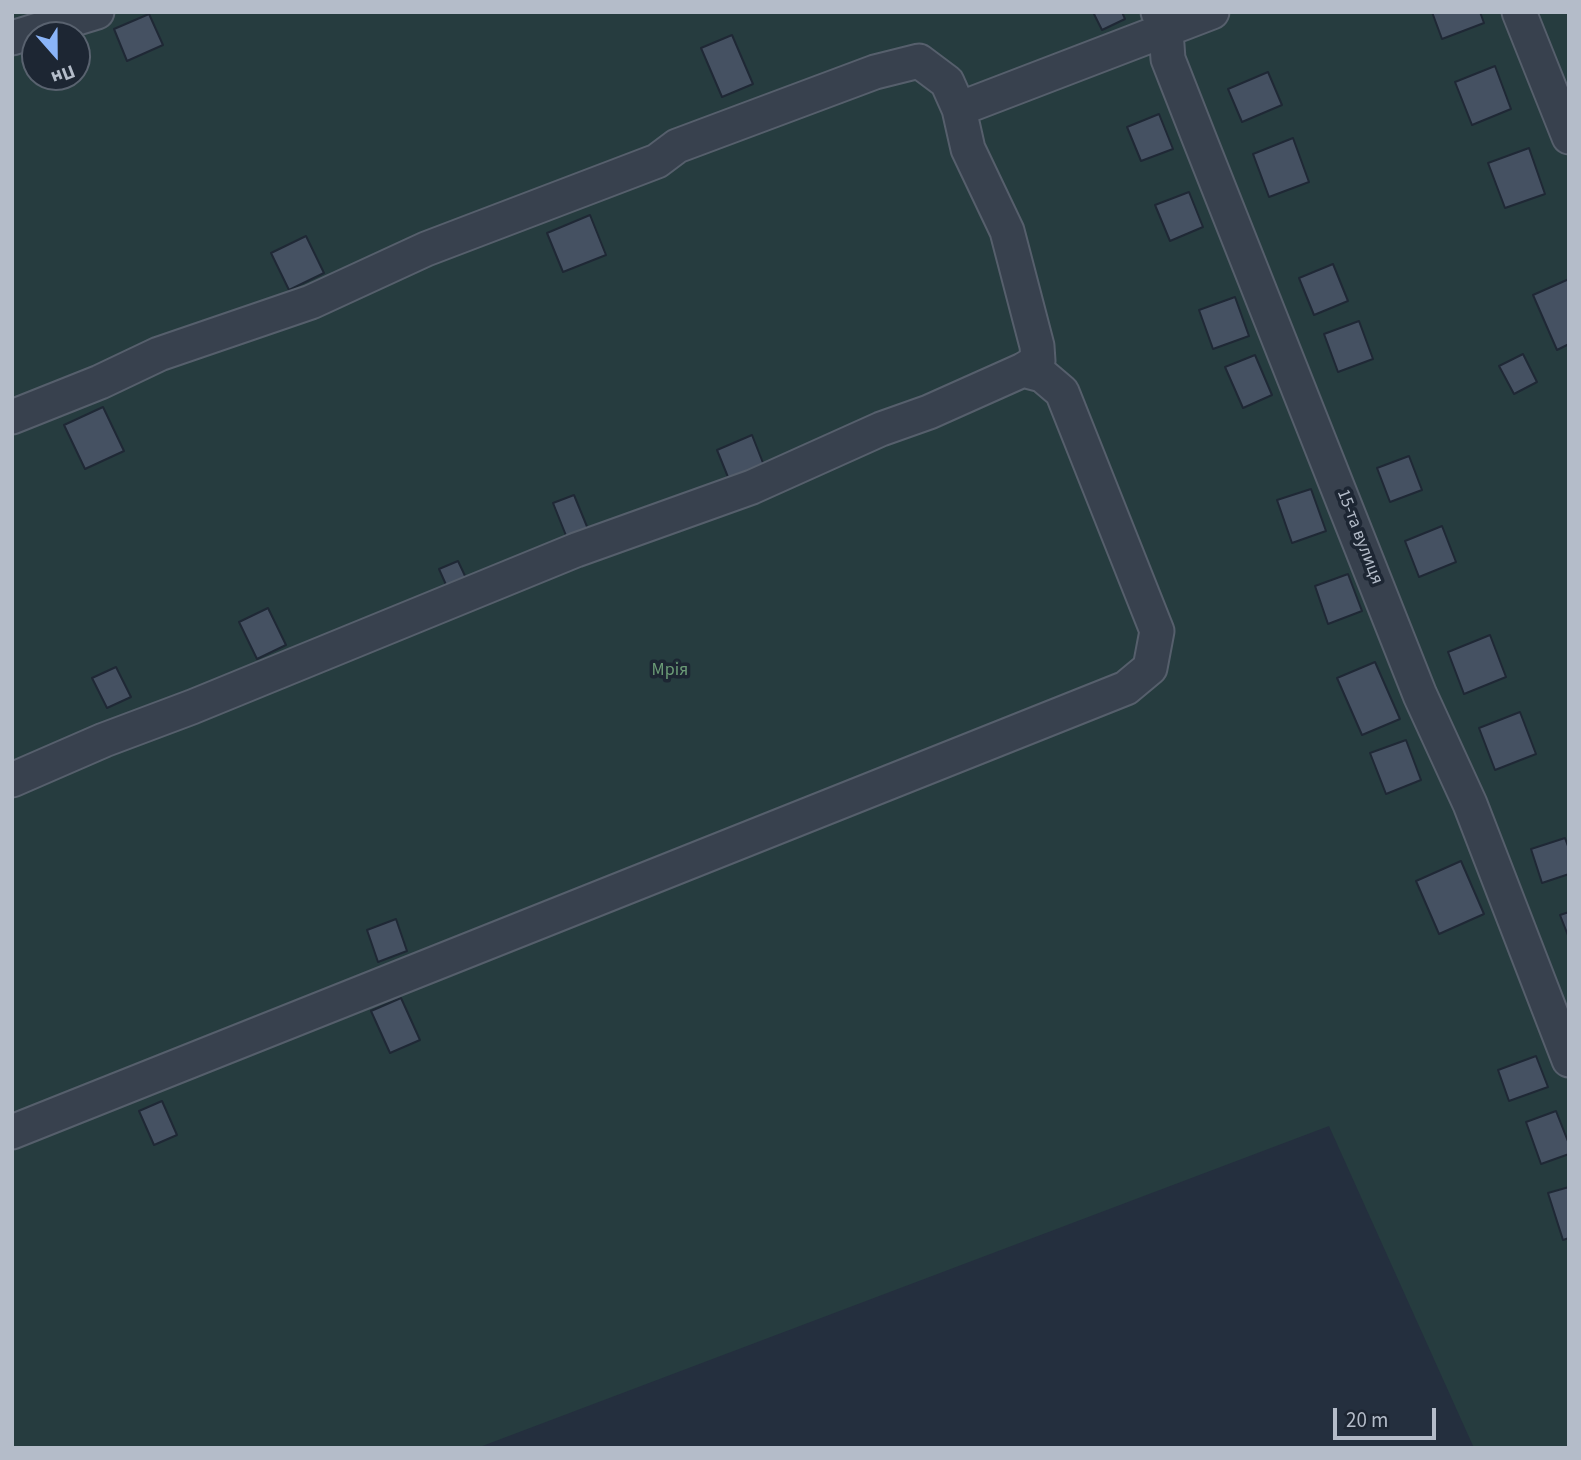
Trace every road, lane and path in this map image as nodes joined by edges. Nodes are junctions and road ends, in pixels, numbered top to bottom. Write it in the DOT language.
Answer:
graph roads {
  1 [pos="97,12"];
  2 [pos="1212,12"];
  3 [pos="1519,12"];
  4 [pos="1161,22"];
  5 [pos="12,38"];
  6 [pos="959,109"];
  7 [pos="1569,137"];
  8 [pos="1023,370"];
  9 [pos="12,417"];
  10 [pos="12,780"];
  11 [pos="1569,1060"];
  12 [pos="12,1132"];
  1 -- 5 [label="street"];
  2 -- 4 [label="street"];
  3 -- 7 [label="street"];
  4 -- 6 [label="street"];
  4 -- 11 [label="street, 15-та вулиця"];
  6 -- 8 [label="street"];
  6 -- 9 [label="street"];
  8 -- 10 [label="street"];
  8 -- 12 [label="street"];
}
